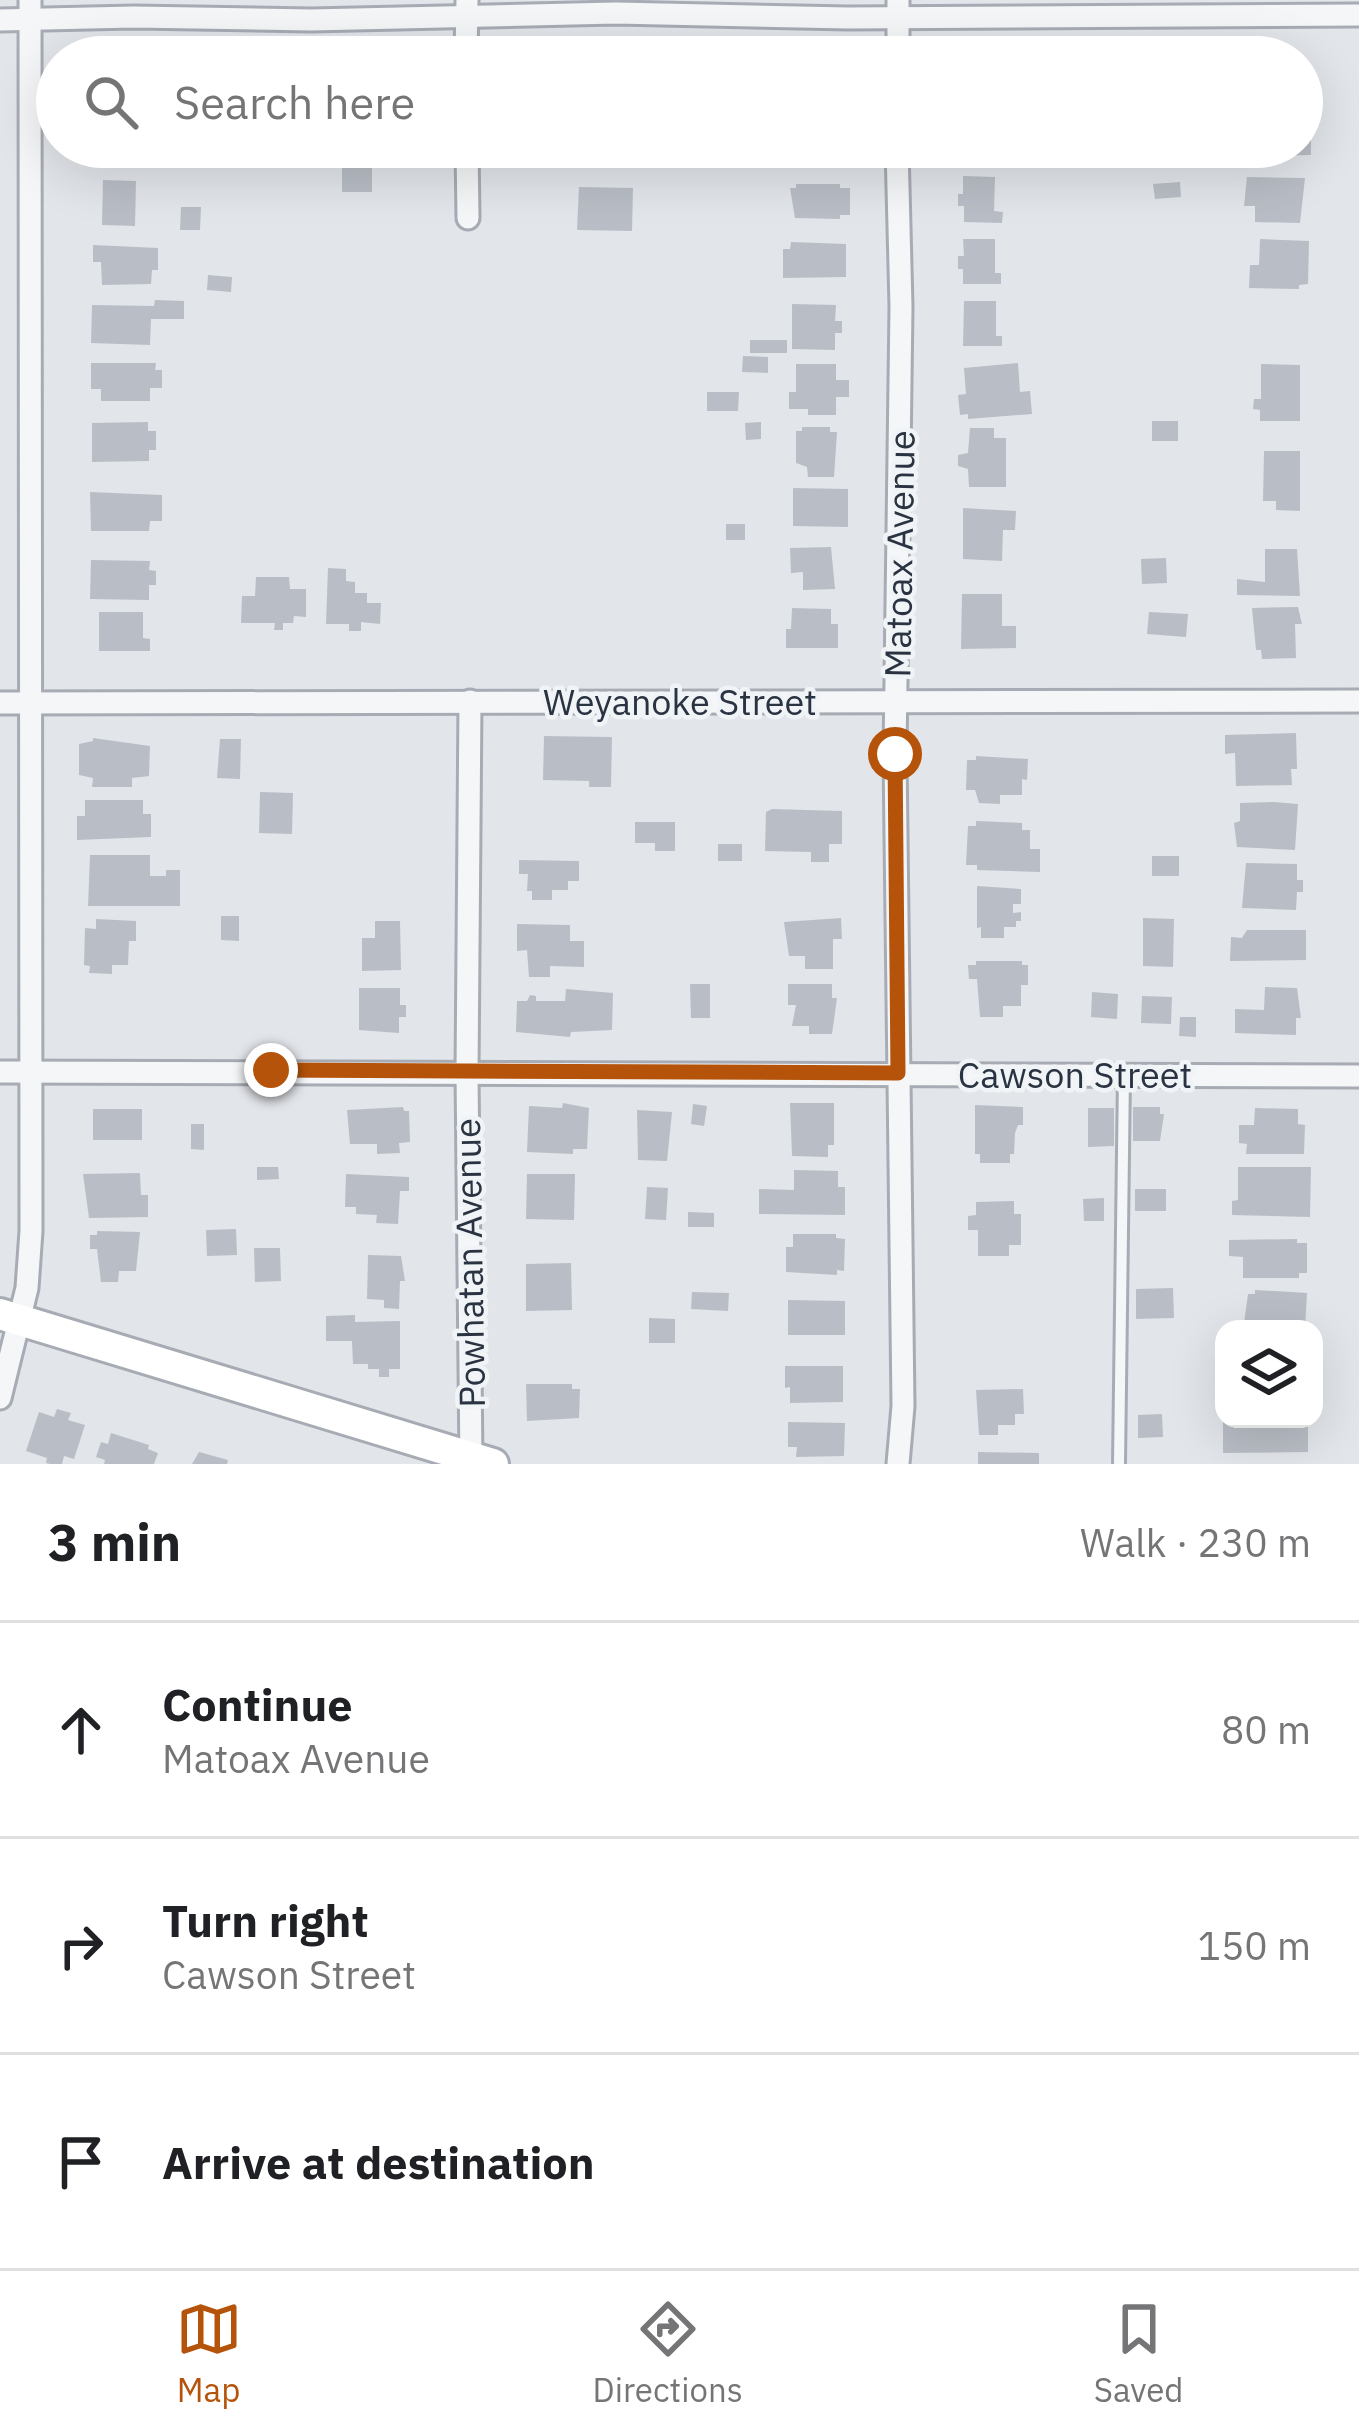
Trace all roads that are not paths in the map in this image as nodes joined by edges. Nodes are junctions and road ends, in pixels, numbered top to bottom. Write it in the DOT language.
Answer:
graph roads {
  1 [pos="1132,7"];
  2 [pos="30,9"];
  3 [pos="466,9"];
  4 [pos="898,9"];
  5 [pos="1359,15"];
  6 [pos="0,20"];
  7 [pos="467,168"];
  8 [pos="898,168"];
  9 [pos="468,218"];
  10 [pos="470,701"];
  11 [pos="897,701"];
  12 [pos="1359,701"];
  13 [pos="0,703"];
  14 [pos="29,703"];
  15 [pos="0,1072"];
  16 [pos="30,1072"];
  17 [pos="467,1073"];
  18 [pos="898,1073"];
  19 [pos="1124,1075"];
  20 [pos="1359,1076"];
  21 [pos="10,1317"];
  22 [pos="0,1398"];
  23 [pos="479,1462"];
  24 [pos="898,1464"];
  25 [pos="1119,1464"];
  1 -- 4 [label="street"];
  1 -- 5 [label="street"];
  2 -- 3 [label="street"];
  2 -- 6 [label="street"];
  2 -- 14 [label="street"];
  3 -- 4 [label="street"];
  7 -- 9 [label="street"];
  8 -- 11 [label="street, Matoax Avenue"];
  10 -- 11 [label="street, Weyanoke Street"];
  10 -- 14 [label="street, Weyanoke Street"];
  10 -- 17 [label="street, Powhatan Avenue"];
  11 -- 12 [label="street, Weyanoke Street"];
  11 -- 18 [label="street, Matoax Avenue"];
  13 -- 14 [label="street, Weyanoke Street"];
  14 -- 16 [label="street"];
  15 -- 16 [label="street, Cawson Street"];
  16 -- 17 [label="street, Cawson Street"];
  16 -- 21 [label="street"];
  17 -- 18 [label="street, Cawson Street"];
  17 -- 23 [label="street, Powhatan Avenue"];
  18 -- 19 [label="street, Cawson Street"];
  18 -- 24 [label="street, Matoax Avenue"];
  19 -- 20 [label="street, Cawson Street"];
  19 -- 25 [label="lane"];
  21 -- 22 [label="street"];
  21 -- 23 [label="street"];
}
